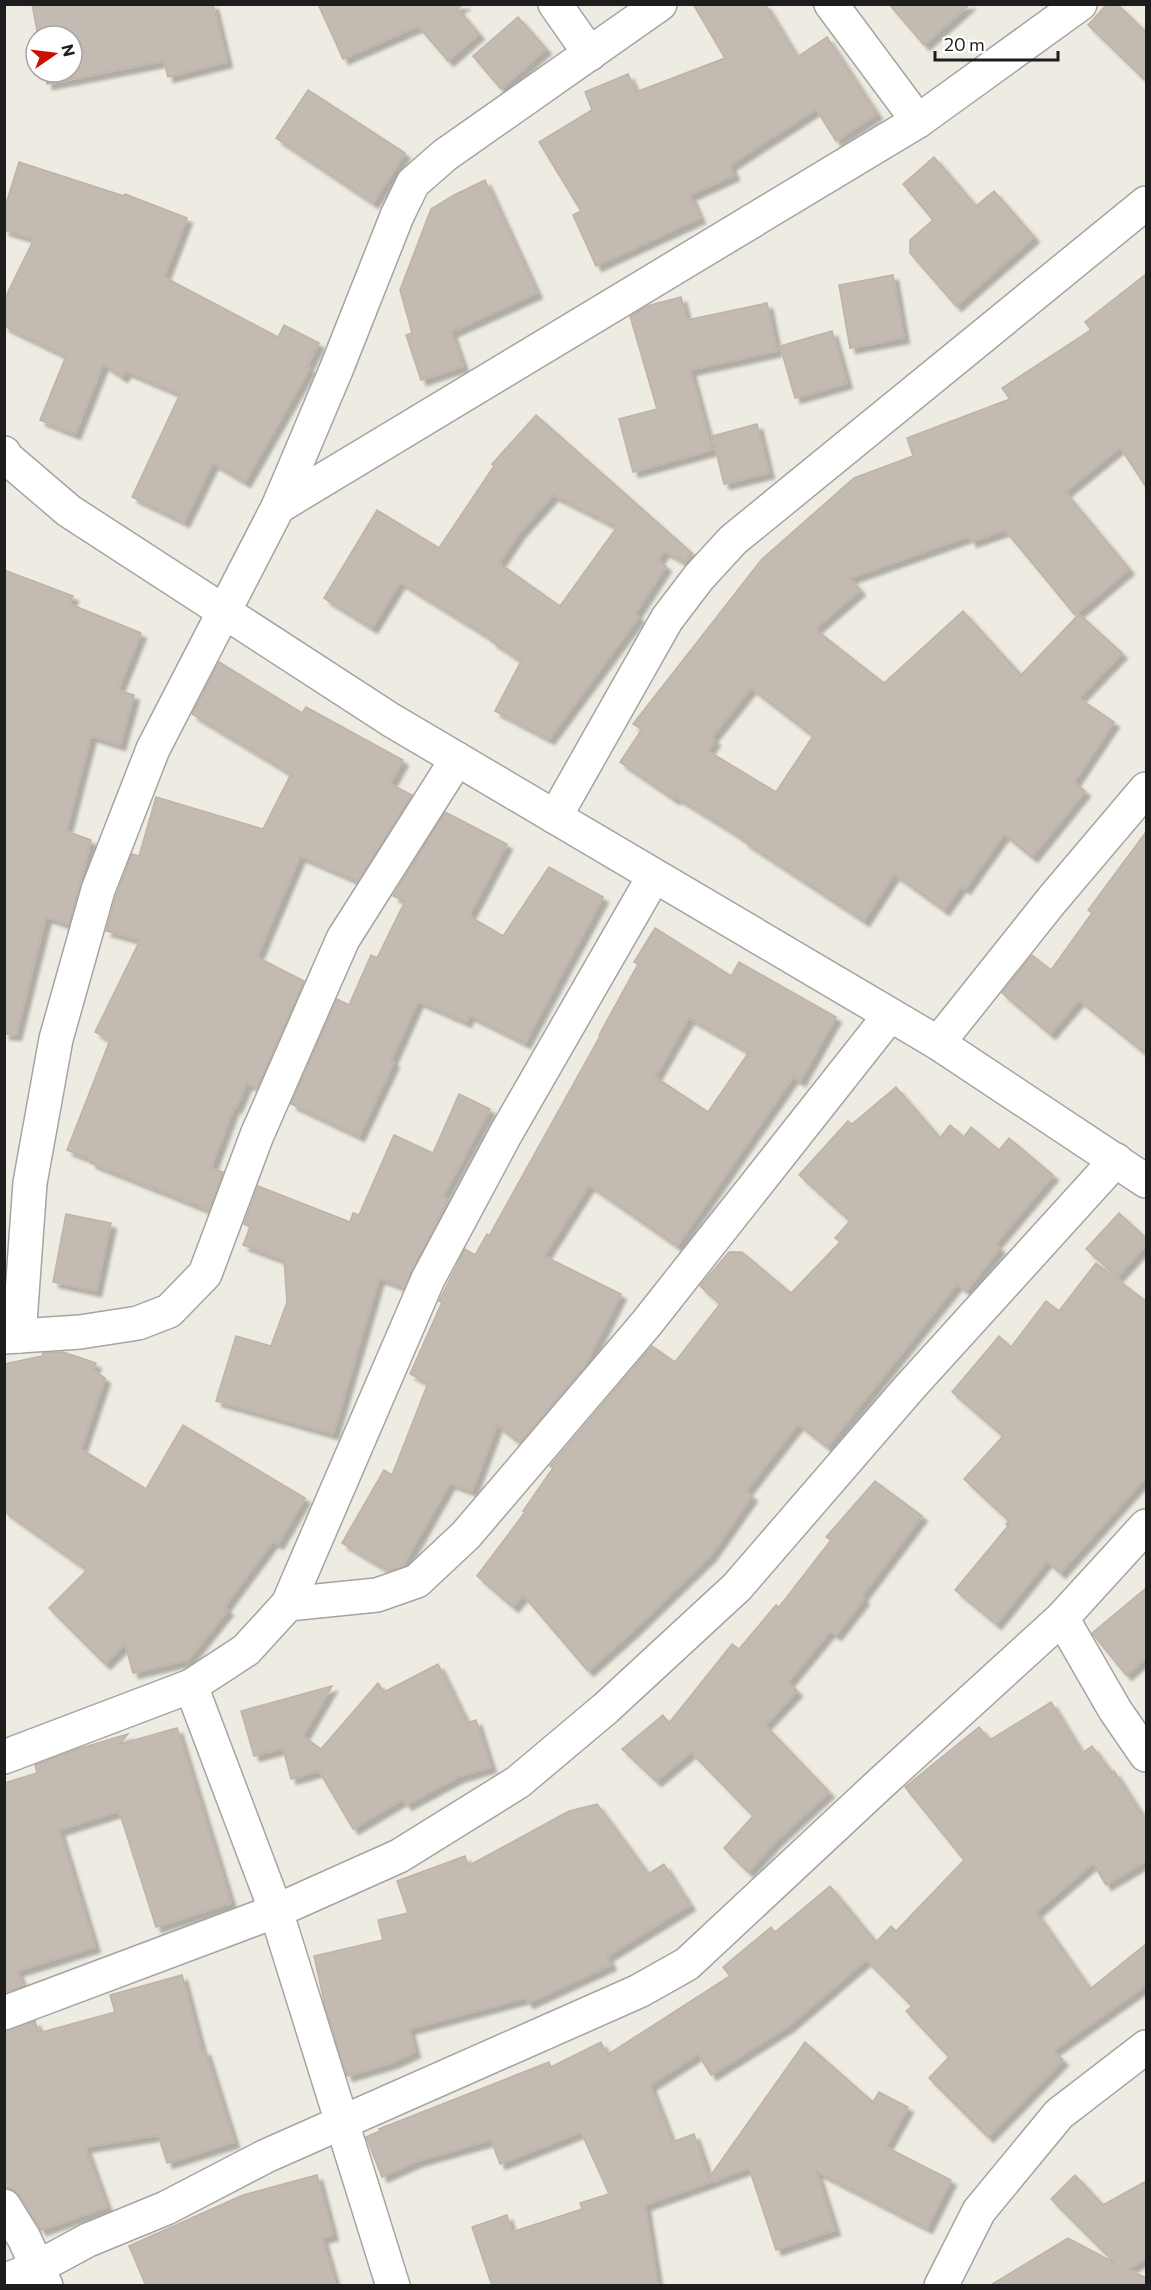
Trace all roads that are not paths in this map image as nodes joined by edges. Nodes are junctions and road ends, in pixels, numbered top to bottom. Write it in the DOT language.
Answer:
graph roads {
  1 [pos="555,4"];
  2 [pos="660,4"];
  3 [pos="831,4"];
  4 [pos="1080,4"];
  5 [pos="590,54"];
  6 [pos="918,121"];
  7 [pos="1146,203"];
  8 [pos="5,457"];
  9 [pos="278,507"];
  10 [pos="222,612"];
  11 [pos="457,759"];
  12 [pos="1146,789"];
  13 [pos="555,817"];
  14 [pos="654,876"];
  15 [pos="890,1015"];
  16 [pos="938,1043"];
  17 [pos="1116,1160"];
  18 [pos="1146,1181"];
  19 [pos="12,1337"];
  20 [pos="1146,1526"];
  21 [pos="288,1604"];
  22 [pos="1062,1618"];
  23 [pos="191,1686"];
  24 [pos="1146,1755"];
  25 [pos="4,1758"];
  26 [pos="276,1911"];
  27 [pos="4,2013"];
  28 [pos="1146,2046"];
  29 [pos="343,2122"];
  30 [pos="4,2206"];
  31 [pos="42,2276"];
  32 [pos="4,2282"];
  33 [pos="393,2286"];
  34 [pos="941,2286"];
  1 -- 5 [label="street"];
  2 -- 5 [label="street"];
  3 -- 6 [label="street"];
  4 -- 6 [label="street"];
  5 -- 9 [label="street"];
  6 -- 9 [label="street"];
  7 -- 13 [label="street"];
  8 -- 10 [label="street"];
  9 -- 10 [label="street"];
  10 -- 11 [label="street"];
  10 -- 19 [label="street"];
  11 -- 13 [label="street"];
  11 -- 19 [label="street"];
  12 -- 16 [label="street"];
  13 -- 14 [label="street"];
  14 -- 15 [label="street"];
  14 -- 21 [label="street"];
  15 -- 16 [label="street"];
  15 -- 21 [label="street"];
  16 -- 17 [label="street"];
  17 -- 18 [label="street"];
  17 -- 26 [label="street"];
  20 -- 22 [label="street"];
  21 -- 23 [label="street"];
  22 -- 24 [label="street"];
  22 -- 29 [label="street"];
  23 -- 25 [label="street"];
  23 -- 26 [label="street"];
  26 -- 27 [label="street"];
  26 -- 29 [label="street"];
  28 -- 34 [label="street"];
  29 -- 31 [label="street"];
  29 -- 33 [label="street"];
  30 -- 31 [label="street"];
  31 -- 32 [label="street"];
}
